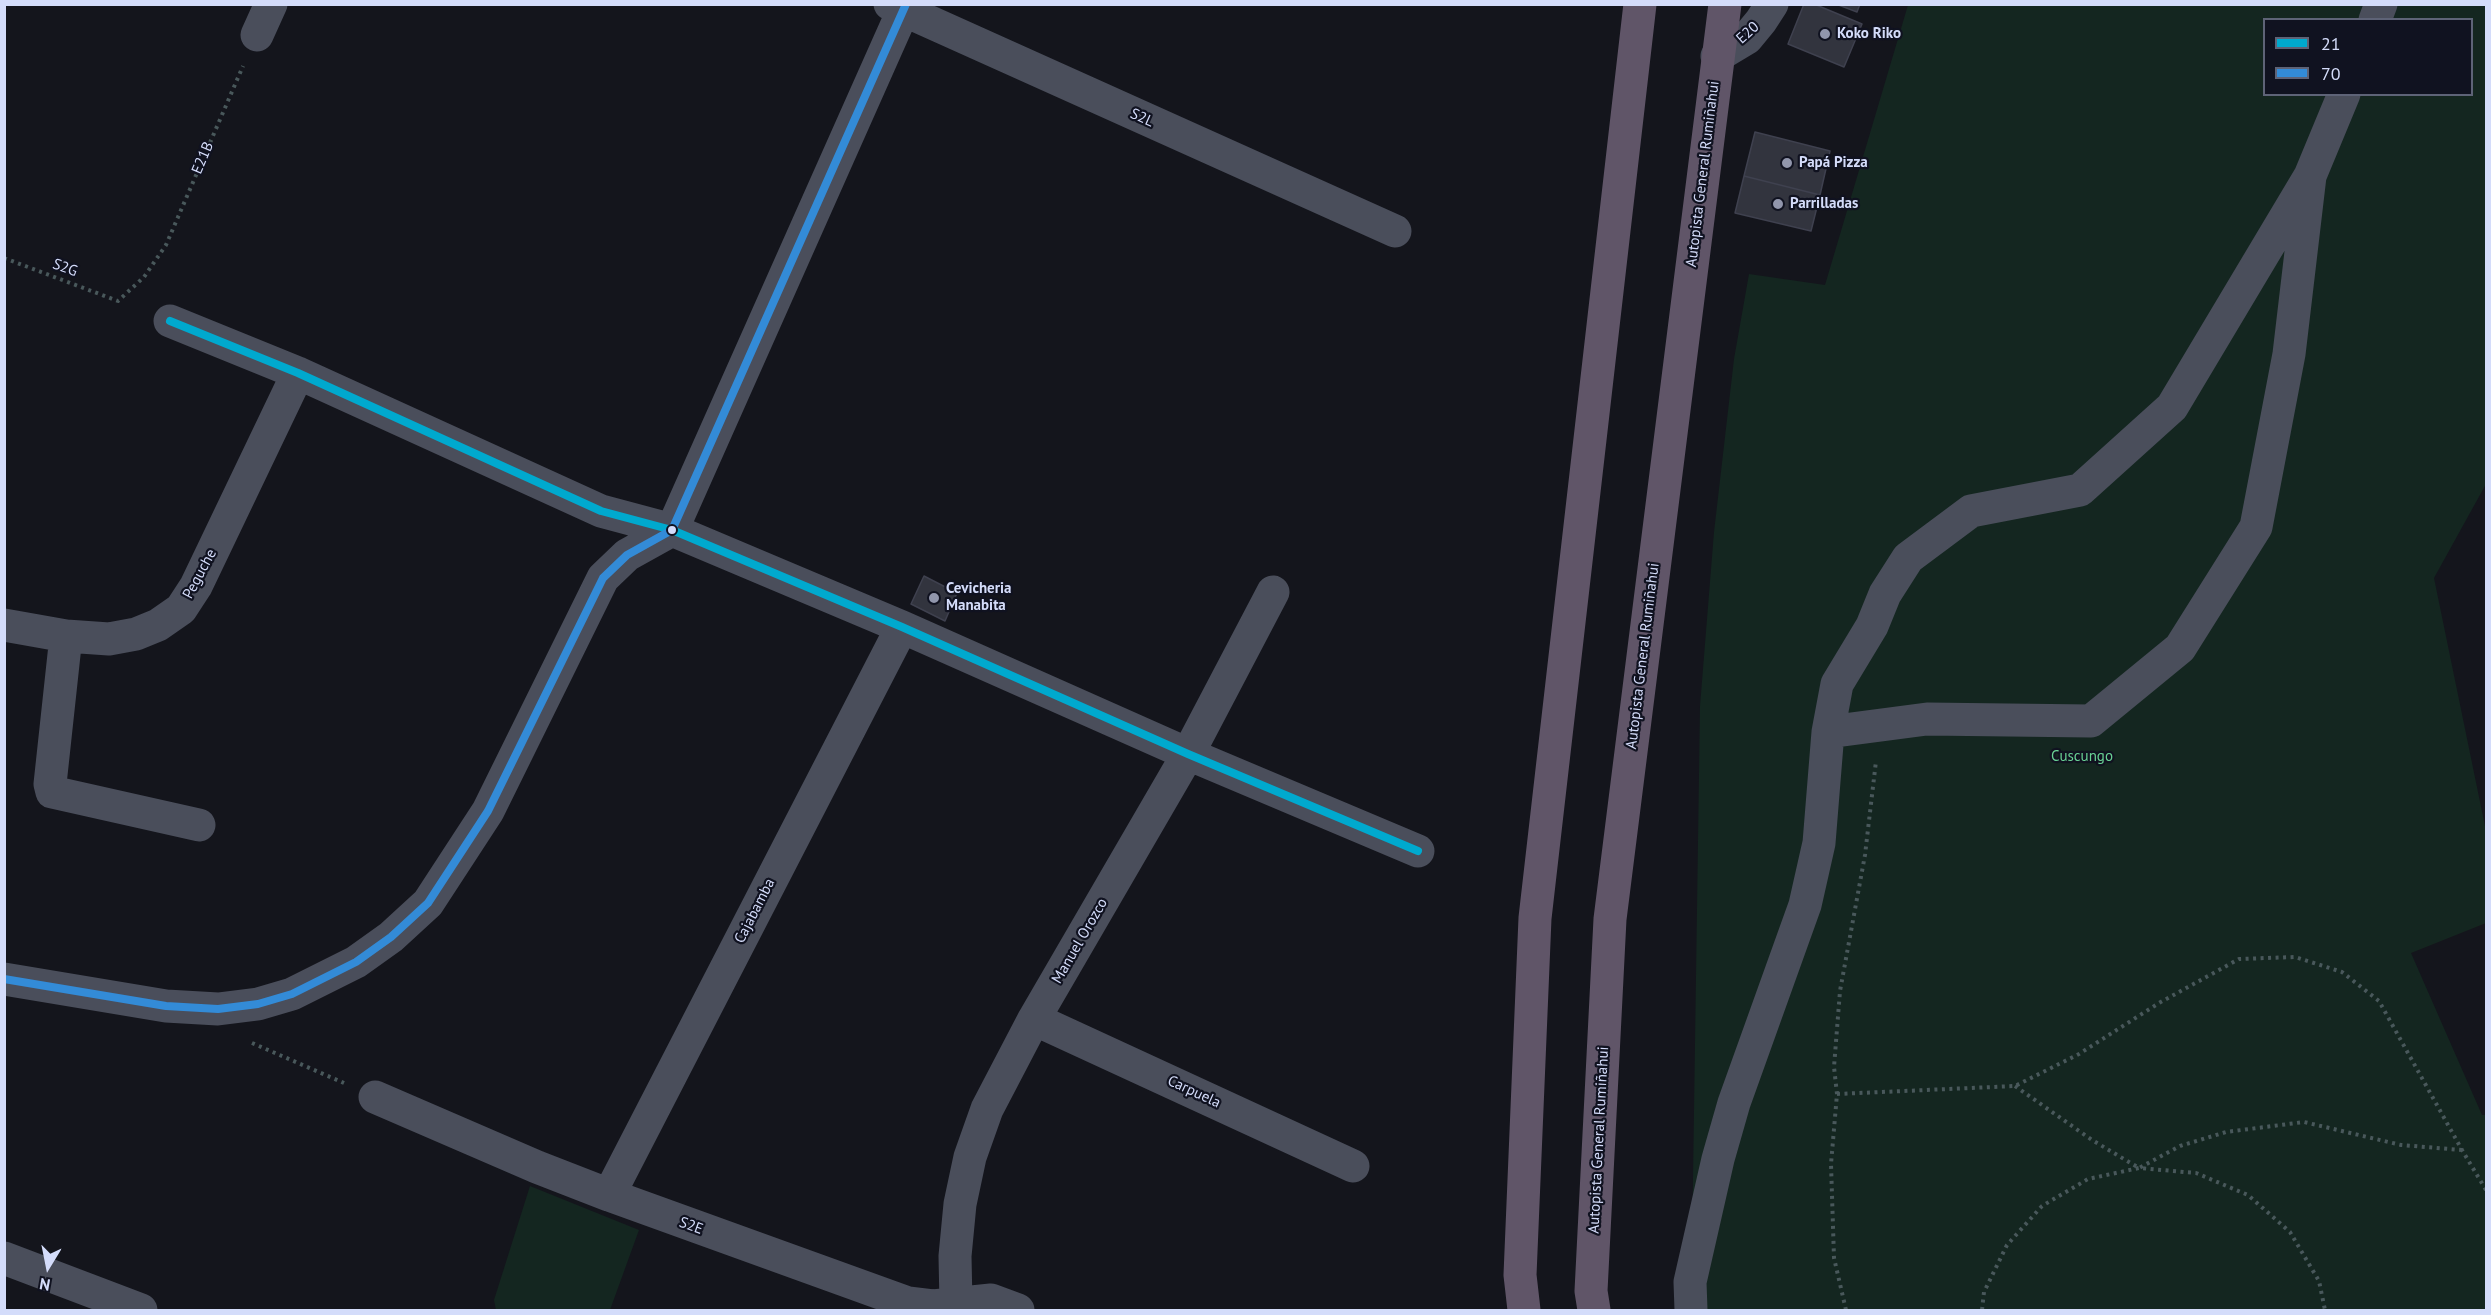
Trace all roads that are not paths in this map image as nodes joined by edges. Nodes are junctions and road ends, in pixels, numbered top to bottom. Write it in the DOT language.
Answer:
graph roads {
  1 [pos="271,4"];
  2 [pos="1640,4"];
  3 [pos="1725,4"];
  4 [pos="1772,4"];
  5 [pos="900,6"];
  6 [pos="256,35"];
  7 [pos="1718,56"];
  8 [pos="2343,96"];
  9 [pos="2310,176"];
  10 [pos="1395,231"];
  11 [pos="170,321"];
  12 [pos="298,373"];
  13 [pos="672,530"];
  14 [pos="1273,592"];
  15 [pos="4,625"];
  16 [pos="902,627"];
  17 [pos="66,636"];
  18 [pos="1828,732"];
  19 [pos="1188,754"];
  20 [pos="199,825"];
  21 [pos="1418,850"];
  22 [pos="4,979"];
  23 [pos="1034,1019"];
  24 [pos="375,1096"];
  25 [pos="1353,1166"];
  26 [pos="609,1195"];
  27 [pos="4,1258"];
  28 [pos="958,1307"];
  29 [pos="141,1311"];
  30 [pos="1018,1311"];
  31 [pos="1524,1311"];
  32 [pos="1594,1311"];
  33 [pos="1691,1311"];
  1 -- 6 [label="street"];
  2 -- 31 [label="highway"];
  3 -- 7 [label="highway, Autopista General Rumiñahui"];
  4 -- 7 [label="street, E20"];
  5 -- 10 [label="street, S2L"];
  5 -- 13 [label="street"];
  7 -- 32 [label="highway, Autopista General Rumiñahui"];
  8 -- 9 [label="street"];
  9 -- 18 [label="street"];
  9 -- 18 [label="street"];
  11 -- 12 [label="street"];
  12 -- 13 [label="street"];
  12 -- 17 [label="street, Peguche"];
  13 -- 16 [label="street"];
  13 -- 22 [label="street"];
  14 -- 19 [label="street, Manuel Orozco"];
  15 -- 17 [label="street, Peguche"];
  16 -- 19 [label="street"];
  16 -- 26 [label="street, Cajabamba"];
  17 -- 20 [label="street"];
  18 -- 33 [label="street"];
  19 -- 21 [label="street"];
  19 -- 23 [label="street, Manuel Orozco"];
  23 -- 25 [label="street, Carpuela"];
  23 -- 28 [label="street, Manuel Orozco"];
  24 -- 26 [label="street, S2E"];
  26 -- 28 [label="street, S2E"];
  27 -- 29 [label="street"];
  28 -- 30 [label="street, S2E"];
}
